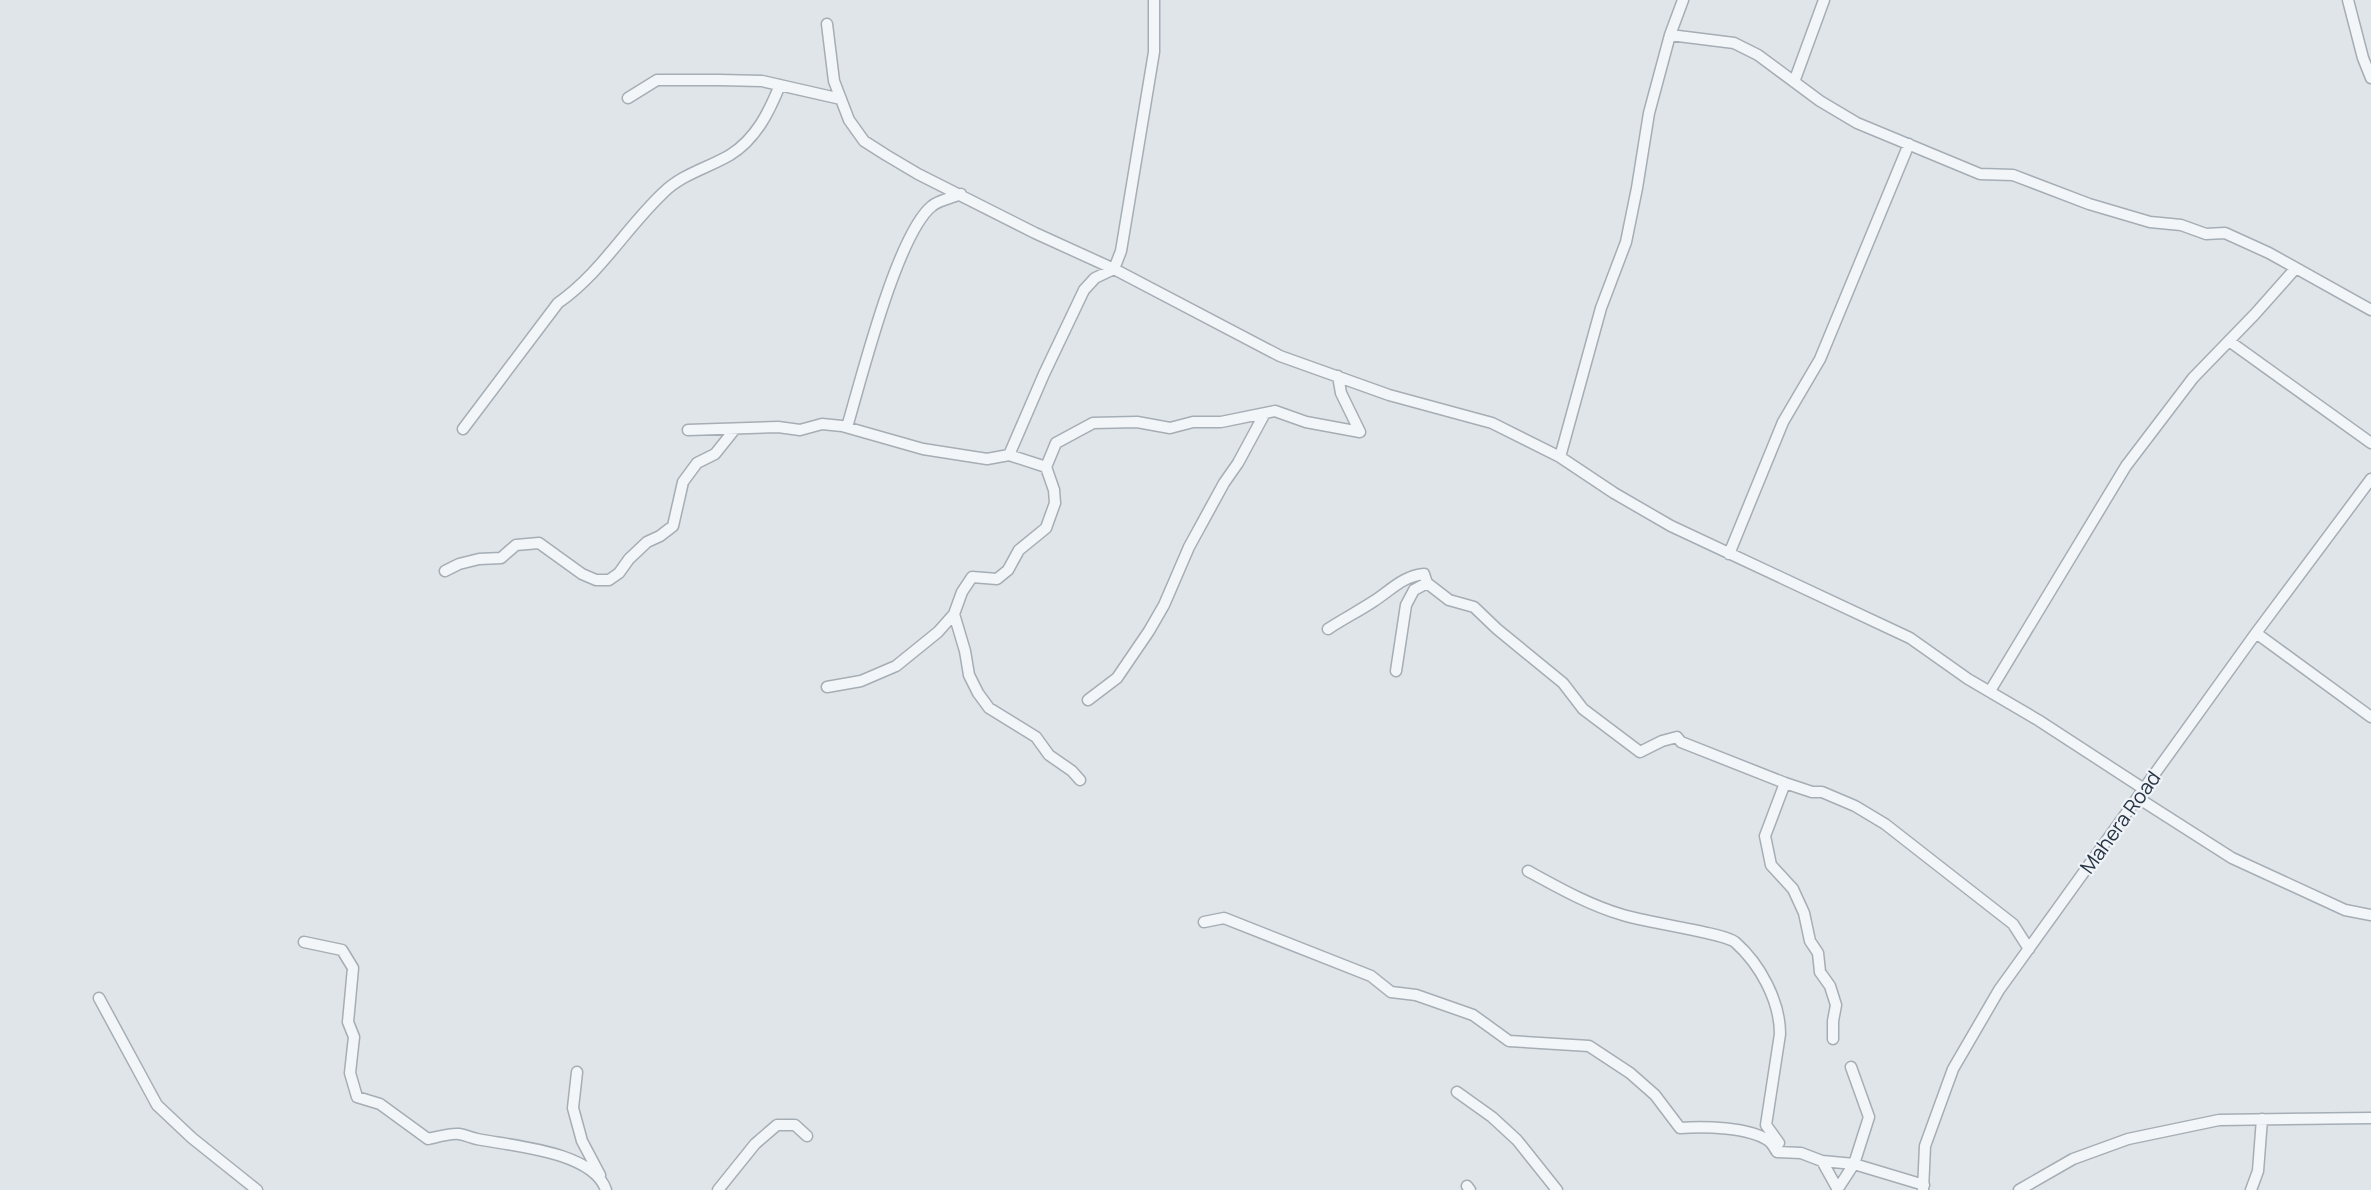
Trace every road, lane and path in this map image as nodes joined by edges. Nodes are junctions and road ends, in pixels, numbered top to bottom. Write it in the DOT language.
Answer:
graph roads {
  1 [pos="1154,0"];
  2 [pos="1683,0"];
  3 [pos="1824,0"];
  4 [pos="2348,0"];
  5 [pos="827,24"];
  6 [pos="1670,35"];
  7 [pos="2371,78"];
  8 [pos="1794,82"];
  9 [pos="780,85"];
  10 [pos="628,98"];
  11 [pos="841,99"];
  12 [pos="1909,144"];
  13 [pos="961,194"];
  14 [pos="1114,269"];
  15 [pos="2295,269"];
  16 [pos="2371,310"];
  17 [pos="2229,341"];
  18 [pos="1338,376"];
  19 [pos="1265,413"];
  20 [pos="847,427"];
  21 [pos="463,429"];
  22 [pos="735,429"];
  23 [pos="688,430"];
  24 [pos="2371,443"];
  25 [pos="1009,455"];
  26 [pos="1560,457"];
  27 [pos="1046,467"];
  28 [pos="2371,479"];
  29 [pos="1729,554"];
  30 [pos="445,571"];
  31 [pos="1427,583"];
  32 [pos="954,614"];
  33 [pos="1328,629"];
  34 [pos="2256,633"];
  35 [pos="1396,671"];
  36 [pos="827,687"];
  37 [pos="1990,691"];
  38 [pos="1088,700"];
  39 [pos="2371,717"];
  40 [pos="1080,780"];
  41 [pos="1785,783"];
  42 [pos="2145,789"];
  43 [pos="2138,798"];
  44 [pos="1528,871"];
  45 [pos="2371,915"];
  46 [pos="1204,922"];
  47 [pos="304,942"];
  48 [pos="2029,949"];
  49 [pos="99,998"];
  50 [pos="1833,1039"];
  51 [pos="1851,1067"];
  52 [pos="577,1072"];
  53 [pos="1457,1092"];
  54 [pos="2371,1118"];
  55 [pos="2262,1119"];
  56 [pos="807,1136"];
  57 [pos="1802,1153"];
  58 [pos="1822,1161"];
  59 [pos="1854,1164"];
  60 [pos="605,1187"];
  61 [pos="1923,1187"];
  62 [pos="1837,1189"];
  63 [pos="257,1190"];
  64 [pos="718,1190"];
  65 [pos="1557,1190"];
  66 [pos="2019,1190"];
  67 [pos="2251,1190"];
  1 -- 14 [label="street"];
  2 -- 6 [label="street"];
  3 -- 8 [label="street"];
  4 -- 7 [label="street"];
  5 -- 11 [label="street"];
  6 -- 8 [label="street"];
  6 -- 26 [label="street"];
  8 -- 12 [label="street"];
  9 -- 10 [label="street"];
  9 -- 11 [label="street"];
  9 -- 21 [label="street"];
  11 -- 13 [label="street"];
  12 -- 15 [label="street"];
  12 -- 29 [label="street"];
  13 -- 14 [label="street"];
  13 -- 20 [label="street"];
  14 -- 18 [label="street"];
  14 -- 25 [label="street"];
  15 -- 16 [label="street"];
  15 -- 17 [label="street"];
  17 -- 24 [label="street"];
  17 -- 37 [label="street"];
  18 -- 19 [label="street"];
  18 -- 26 [label="street"];
  19 -- 27 [label="street"];
  19 -- 38 [label="street"];
  20 -- 22 [label="street"];
  20 -- 25 [label="street"];
  22 -- 23 [label="street"];
  22 -- 30 [label="street"];
  25 -- 27 [label="street"];
  26 -- 29 [label="street"];
  27 -- 32 [label="street"];
  28 -- 34 [label="street, Mahera Road"];
  29 -- 37 [label="street"];
  31 -- 33 [label="street"];
  31 -- 35 [label="street"];
  31 -- 41 [label="street"];
  32 -- 36 [label="street"];
  32 -- 40 [label="street"];
  34 -- 39 [label="street"];
  34 -- 42 [label="street, Mahera Road"];
  37 -- 42 [label="street"];
  41 -- 48 [label="street"];
  41 -- 50 [label="street"];
  42 -- 43 [label="street, Mahera Road"];
  43 -- 45 [label="street"];
  43 -- 48 [label="street, Mahera Road"];
  44 -- 57 [label="street"];
  46 -- 57 [label="street"];
  47 -- 60 [label="street"];
  48 -- 61 [label="street, Mahera Road"];
  49 -- 63 [label="street"];
  51 -- 59 [label="street"];
  52 -- 60 [label="street"];
  53 -- 65 [label="street"];
  54 -- 55 [label="street"];
  55 -- 66 [label="street"];
  55 -- 67 [label="street"];
  56 -- 64 [label="street"];
  57 -- 58 [label="street"];
  58 -- 59 [label="street"];
  58 -- 62 [label="street"];
  59 -- 61 [label="street"];
  59 -- 62 [label="street"];
}
